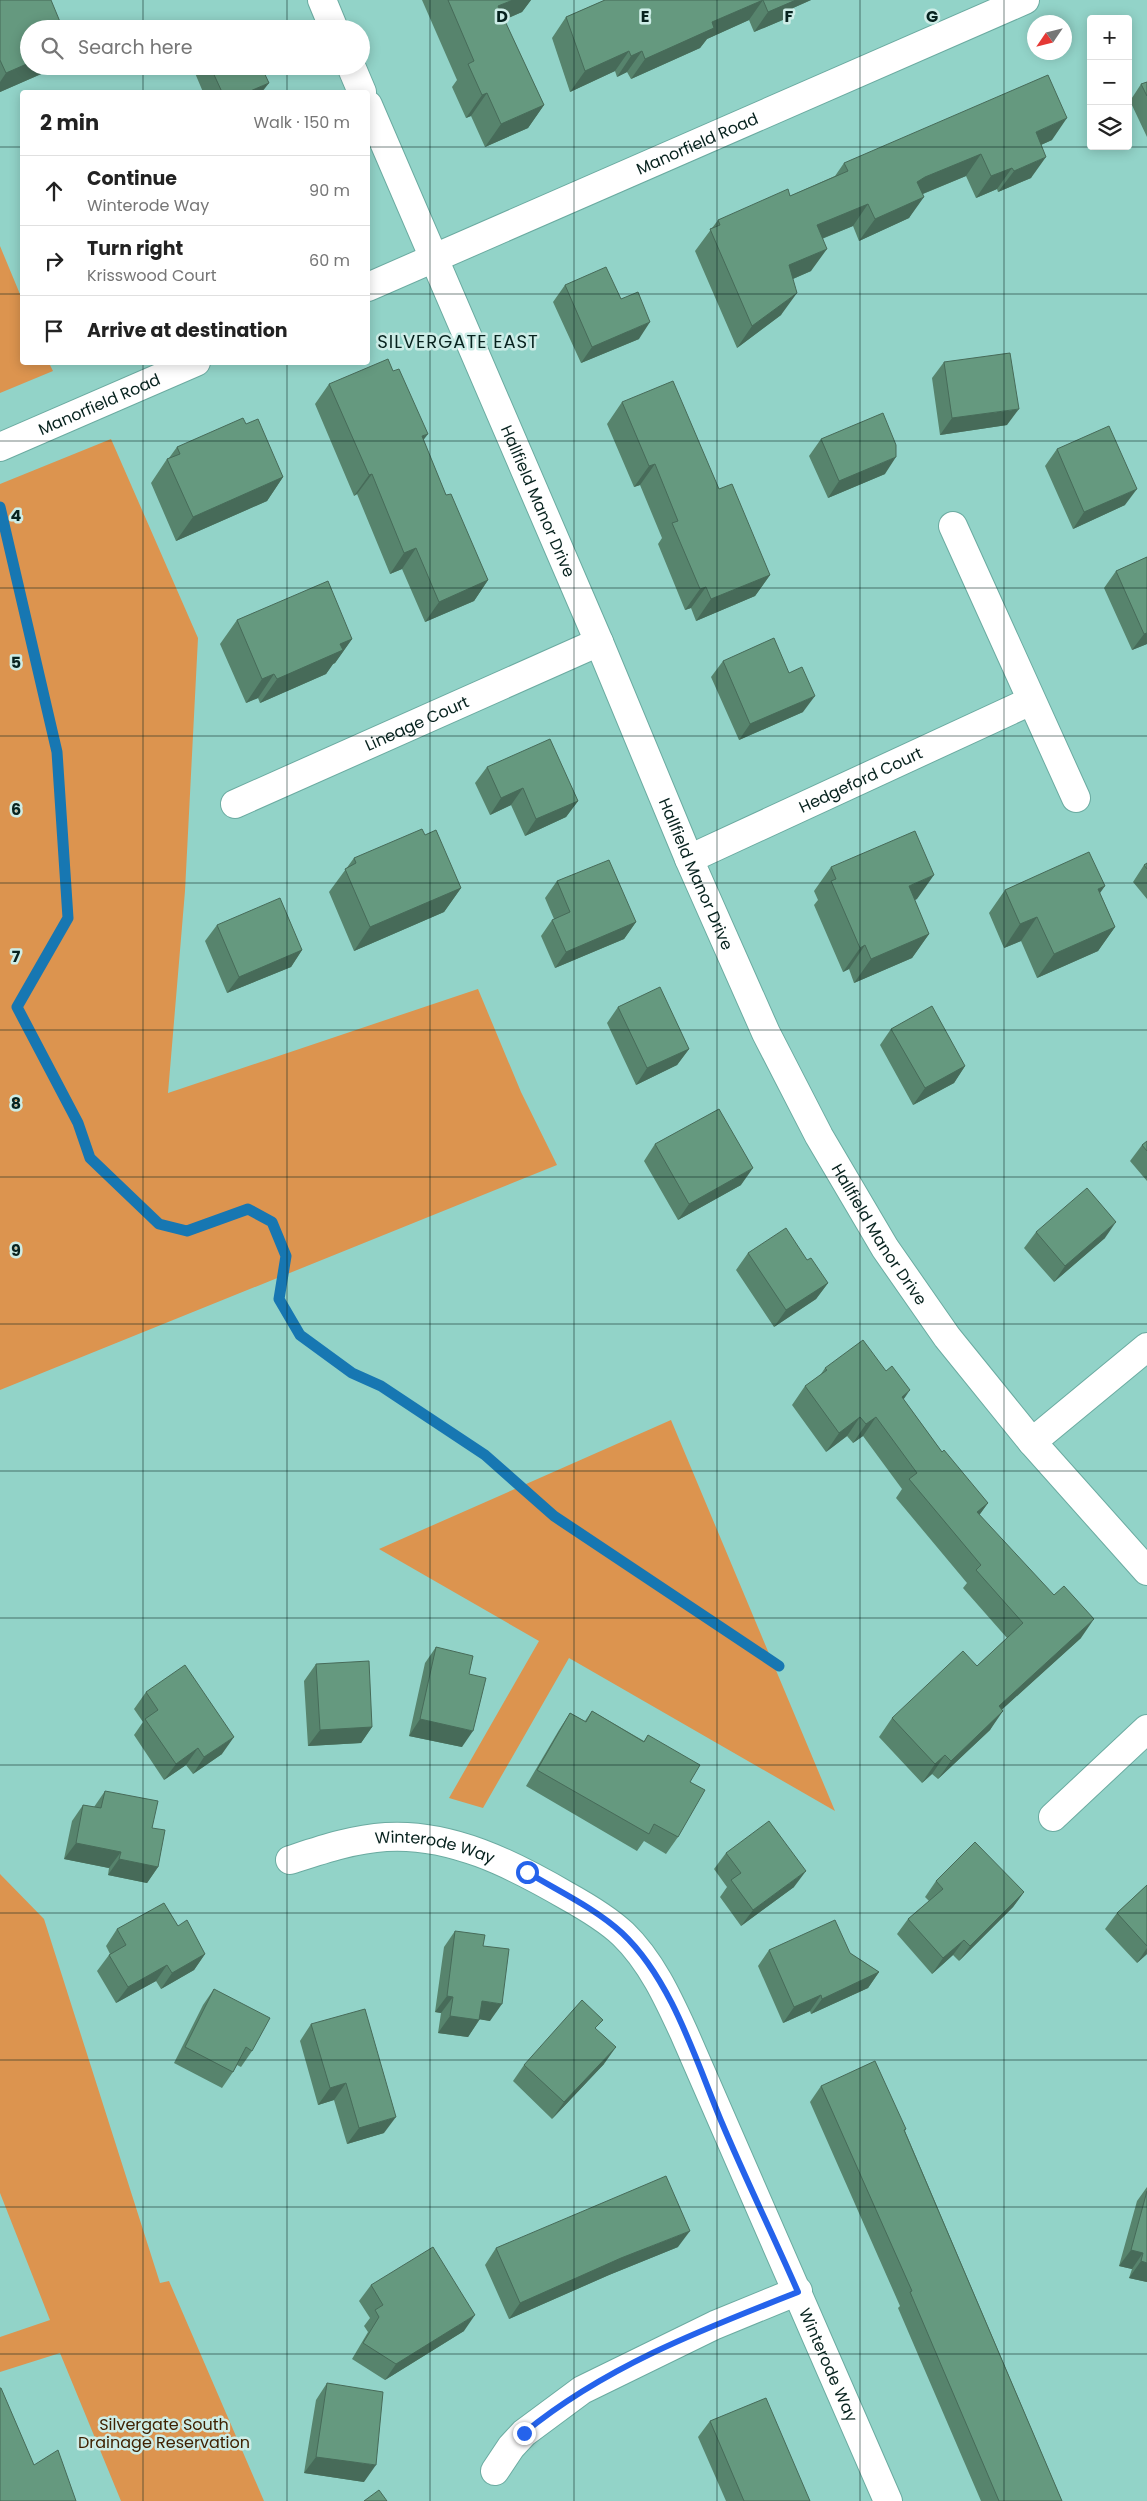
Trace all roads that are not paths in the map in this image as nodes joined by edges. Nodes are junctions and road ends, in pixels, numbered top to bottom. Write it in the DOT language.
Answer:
graph roads {
  1 [pos="322,0"];
  2 [pos="1025,0"];
  3 [pos="330,20"];
  4 [pos="355,75"];
  5 [pos="361,90"];
  6 [pos="370,110"];
  7 [pos="434,257"];
  8 [pos="370,285"];
  9 [pos="189,365"];
  10 [pos="0,447"];
  11 [pos="953,526"];
  12 [pos="599,642"];
  13 [pos="1031,701"];
  14 [pos="1076,798"];
  15 [pos="235,804"];
  16 [pos="689,859"];
  17 [pos="1147,1347"];
  18 [pos="1032,1442"];
  19 [pos="1147,1571"];
  20 [pos="1147,1729"];
  21 [pos="1053,1817"];
  22 [pos="290,1860"];
  23 [pos="798,2292"];
  24 [pos="495,2471"];
  25 [pos="888,2501"];
  1 -- 3 [label="street"];
  2 -- 7 [label="street, Manorfield Road"];
  4 -- 5 [label="street"];
  6 -- 7 [label="street, Hallfield Manor Drive"];
  7 -- 8 [label="street, Manorfield Road"];
  7 -- 12 [label="street, Hallfield Manor Drive"];
  9 -- 10 [label="street, Manorfield Road"];
  11 -- 13 [label="street"];
  12 -- 15 [label="street, Lineage Court"];
  12 -- 16 [label="street, Hallfield Manor Drive"];
  13 -- 14 [label="street"];
  13 -- 16 [label="street, Hedgeford Court"];
  16 -- 18 [label="street, Hallfield Manor Drive"];
  17 -- 18 [label="street"];
  18 -- 19 [label="street, Hallfield Manor Drive"];
  20 -- 21 [label="street"];
  22 -- 23 [label="street, Winterode Way"];
  23 -- 24 [label="street"];
  23 -- 25 [label="street, Winterode Way"];
}
